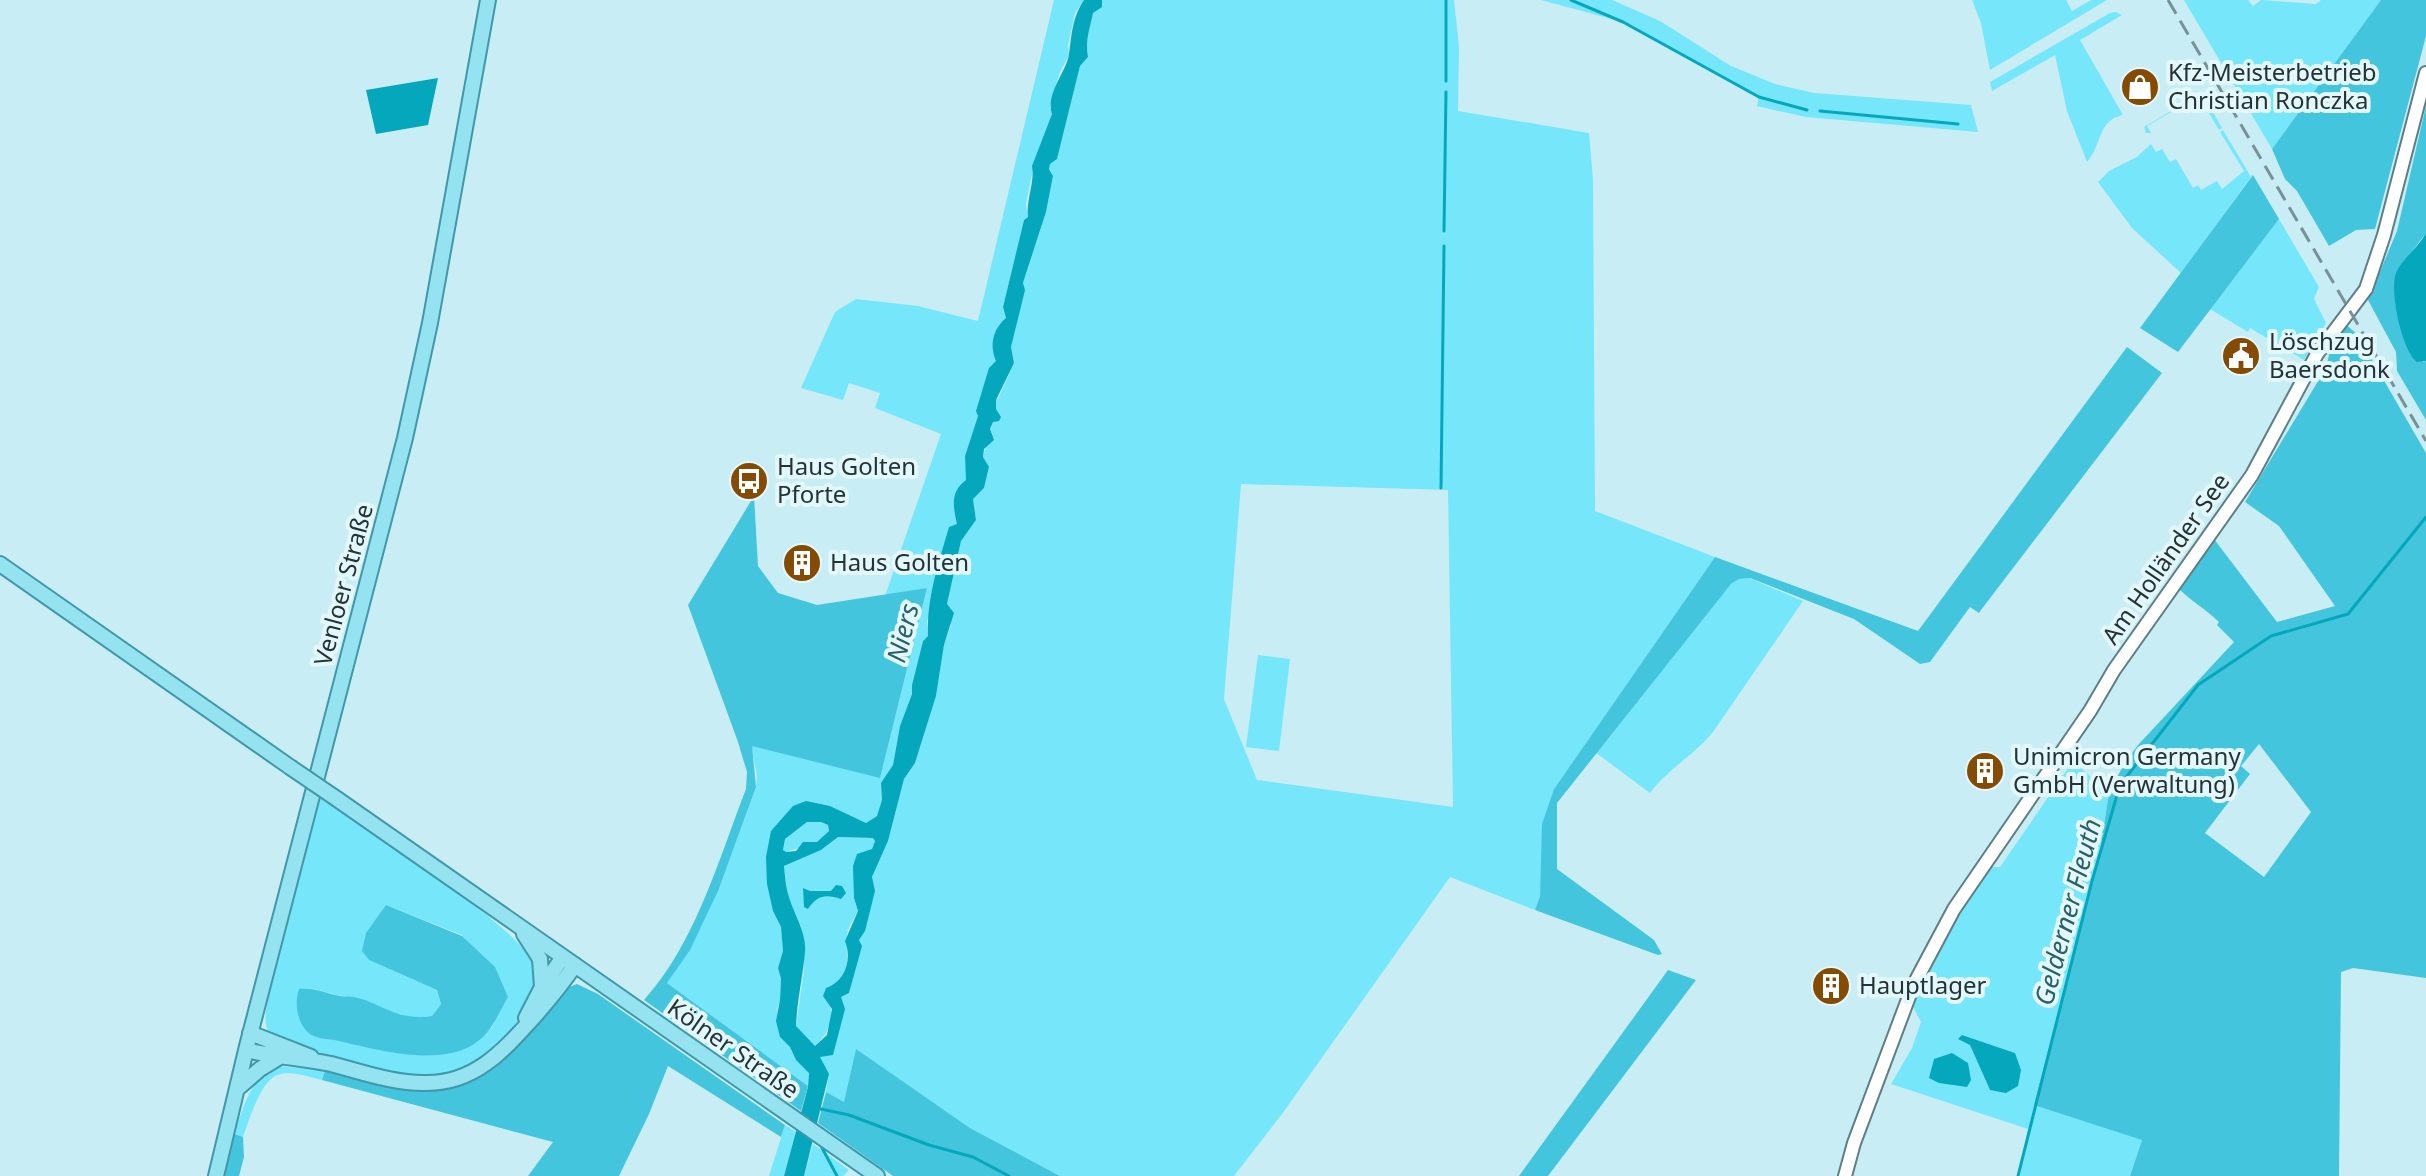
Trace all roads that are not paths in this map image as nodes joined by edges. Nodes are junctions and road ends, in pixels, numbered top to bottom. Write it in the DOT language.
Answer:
graph roads {
  1 [pos="488,0"];
  2 [pos="2426,73"];
  3 [pos="0,564"];
  4 [pos="520,927"];
  5 [pos="569,961"];
  6 [pos="542,987"];
  7 [pos="250,1033"];
  8 [pos="514,1039"];
  9 [pos="246,1050"];
  10 [pos="278,1058"];
  11 [pos="326,1063"];
  12 [pos="236,1089"];
  13 [pos="216,1176"];
  14 [pos="877,1176"];
  15 [pos="1845,1176"];
  1 -- 7 [label="main road, Venloer Straße"];
  2 -- 15 [label="street, Am Holländer See"];
  3 -- 4 [label="main road, Kölner Straße, bridge"];
  4 -- 5 [label="main road, Kölner Straße"];
  4 -- 6 [label="main road"];
  5 -- 6 [label="main road"];
  5 -- 8 [label="main road"];
  5 -- 14 [label="main road, Kölner Straße"];
  6 -- 8 [label="main road"];
  7 -- 9 [label="main road, Venloer Straße"];
  7 -- 11 [label="main road"];
  8 -- 11 [label="main road"];
  9 -- 10 [label="main road"];
  9 -- 12 [label="main road, Venloer Straße"];
  10 -- 11 [label="main road"];
  10 -- 12 [label="main road"];
  12 -- 13 [label="main road, Venloer Straße"];
}
